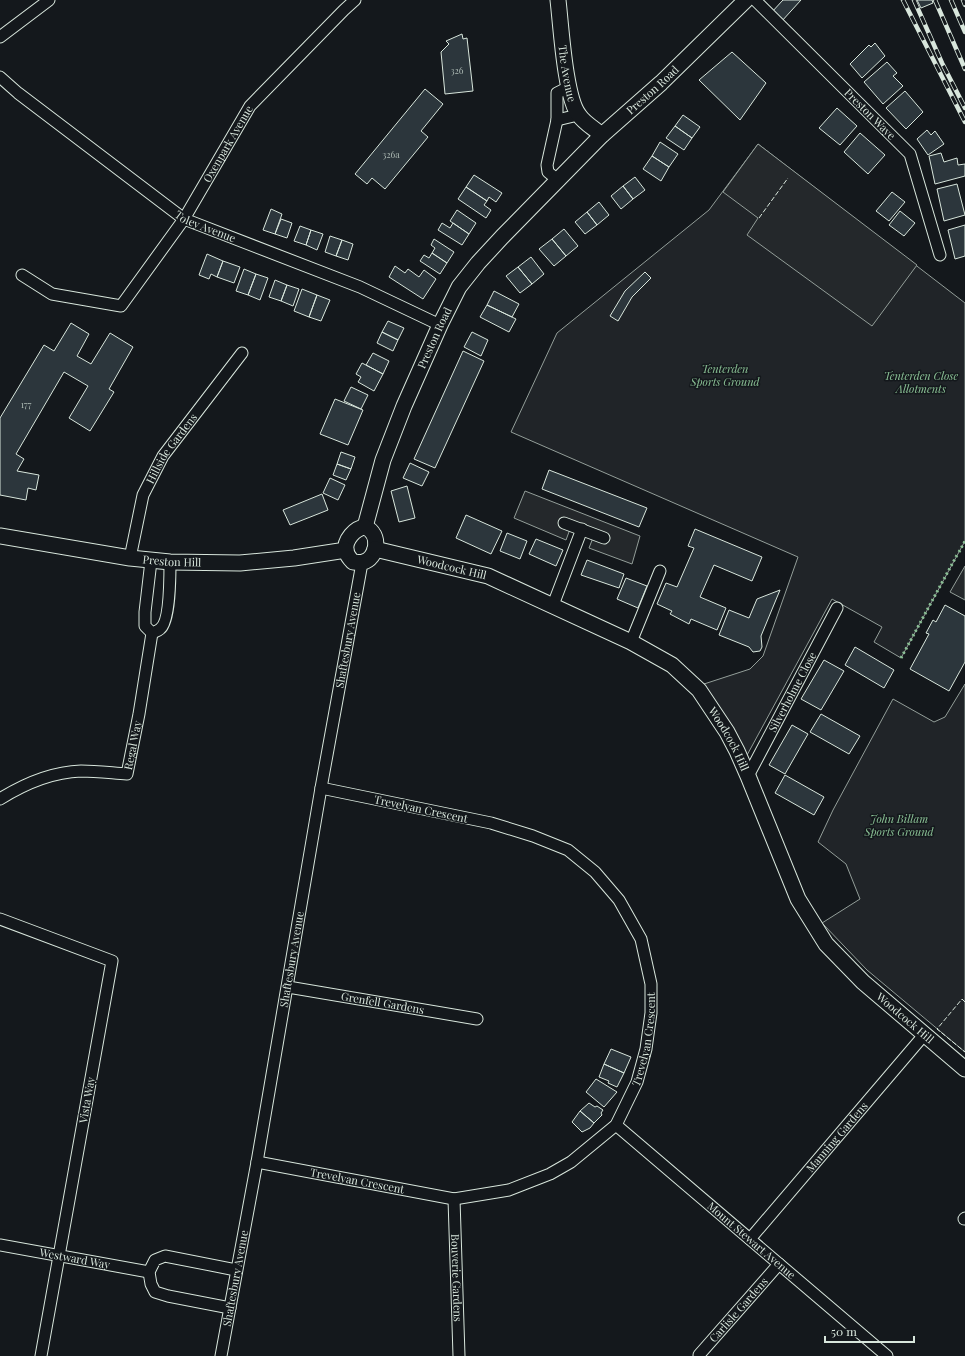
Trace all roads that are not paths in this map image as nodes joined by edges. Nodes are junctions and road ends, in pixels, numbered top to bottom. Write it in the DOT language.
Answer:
graph roads {
  1 [pos="49,0"];
  2 [pos="355,0"];
  3 [pos="558,0"];
  4 [pos="746,0"];
  5 [pos="755,0"];
  6 [pos="0,37"];
  7 [pos="0,77"];
  8 [pos="569,87"];
  9 [pos="578,115"];
  10 [pos="557,120"];
  11 [pos="602,135"];
  12 [pos="559,181"];
  13 [pos="184,219"];
  14 [pos="940,255"];
  15 [pos="22,275"];
  16 [pos="440,325"];
  17 [pos="242,353"];
  18 [pos="564,523"];
  19 [pos="365,527"];
  20 [pos="582,530"];
  21 [pos="0,536"];
  22 [pos="604,538"];
  23 [pos="375,549"];
  24 [pos="346,550"];
  25 [pos="130,558"];
  26 [pos="152,561"];
  27 [pos="170,562"];
  28 [pos="362,563"];
  29 [pos="660,571"];
  30 [pos="553,605"];
  31 [pos="837,608"];
  32 [pos="152,633"];
  33 [pos="631,642"];
  34 [pos="748,776"];
  35 [pos="321,788"];
  36 [pos="0,799"];
  37 [pos="0,919"];
  38 [pos="288,987"];
  39 [pos="477,1019"];
  40 [pos="924,1034"];
  41 [pos="965,1069"];
  42 [pos="616,1125"];
  43 [pos="257,1162"];
  44 [pos="454,1199"];
  45 [pos="750,1239"];
  46 [pos="0,1245"];
  47 [pos="59,1256"];
  48 [pos="779,1264"];
  49 [pos="236,1270"];
  50 [pos="149,1272"];
  51 [pos="230,1308"];
  52 [pos="698,1355"];
  53 [pos="41,1356"];
  54 [pos="221,1356"];
  55 [pos="458,1356"];
  56 [pos="887,1356"];
  1 -- 6 [label="street"];
  2 -- 13 [label="street, Oxenpark Avenue"];
  3 -- 8 [label="street, The Avenue"];
  4 -- 11 [label="street, Preston Road"];
  5 -- 14 [label="street, Preston Waye"];
  7 -- 13 [label="street, Toley Avenue"];
  8 -- 9 [label="street, The Avenue"];
  8 -- 10 [label="street"];
  9 -- 10 [label="street"];
  9 -- 11 [label="street, The Avenue"];
  10 -- 12 [label="street"];
  11 -- 12 [label="street, Preston Road"];
  12 -- 16 [label="street, Preston Road"];
  13 -- 15 [label="street, Oxenpark Avenue"];
  13 -- 16 [label="street, Toley Avenue"];
  16 -- 19 [label="street, Preston Road"];
  17 -- 25 [label="street, Hillside Gardens"];
  18 -- 20 [label="street"];
  19 -- 23 [label="street"];
  19 -- 24 [label="street"];
  20 -- 22 [label="street"];
  20 -- 30 [label="street"];
  21 -- 25 [label="street, Preston Hill"];
  23 -- 28 [label="street"];
  23 -- 30 [label="street, Woodcock Hill"];
  24 -- 27 [label="street, Preston Hill"];
  24 -- 28 [label="street"];
  25 -- 26 [label="street, Preston Hill"];
  26 -- 27 [label="street, Preston Hill"];
  26 -- 32 [label="street"];
  27 -- 32 [label="street"];
  28 -- 35 [label="street, Shaftesbury Avenue"];
  29 -- 33 [label="street"];
  30 -- 33 [label="street, Woodcock Hill"];
  31 -- 34 [label="street, Silverholme Close"];
  32 -- 36 [label="street, Regal Way"];
  33 -- 34 [label="street, Woodcock Hill"];
  34 -- 40 [label="street, Woodcock Hill"];
  35 -- 38 [label="street, Shaftesbury Avenue"];
  35 -- 42 [label="street, Trevelyan Crescent"];
  37 -- 47 [label="street, Vista Way"];
  38 -- 39 [label="street, Grenfell Gardens"];
  38 -- 43 [label="street, Shaftesbury Avenue"];
  40 -- 41 [label="street, Woodcock Hill"];
  40 -- 45 [label="street, Manning Gardens"];
  42 -- 44 [label="street, Trevelyan Crescent"];
  42 -- 45 [label="street, Mount Stewart Avenue"];
  43 -- 44 [label="street, Trevelyan Crescent"];
  43 -- 49 [label="street, Shaftesbury Avenue"];
  44 -- 55 [label="street, Bouverie Gardens"];
  45 -- 48 [label="street, Mount Stewart Avenue"];
  46 -- 47 [label="street, Westward Way"];
  47 -- 50 [label="street, Westward Way"];
  47 -- 53 [label="street, Vista Way"];
  48 -- 52 [label="street, Carlisle Gardens"];
  48 -- 56 [label="street, Mount Stewart Avenue"];
  49 -- 50 [label="street"];
  49 -- 51 [label="street, Shaftesbury Avenue"];
  50 -- 51 [label="street"];
  51 -- 54 [label="street, Shaftesbury Avenue"];
}
